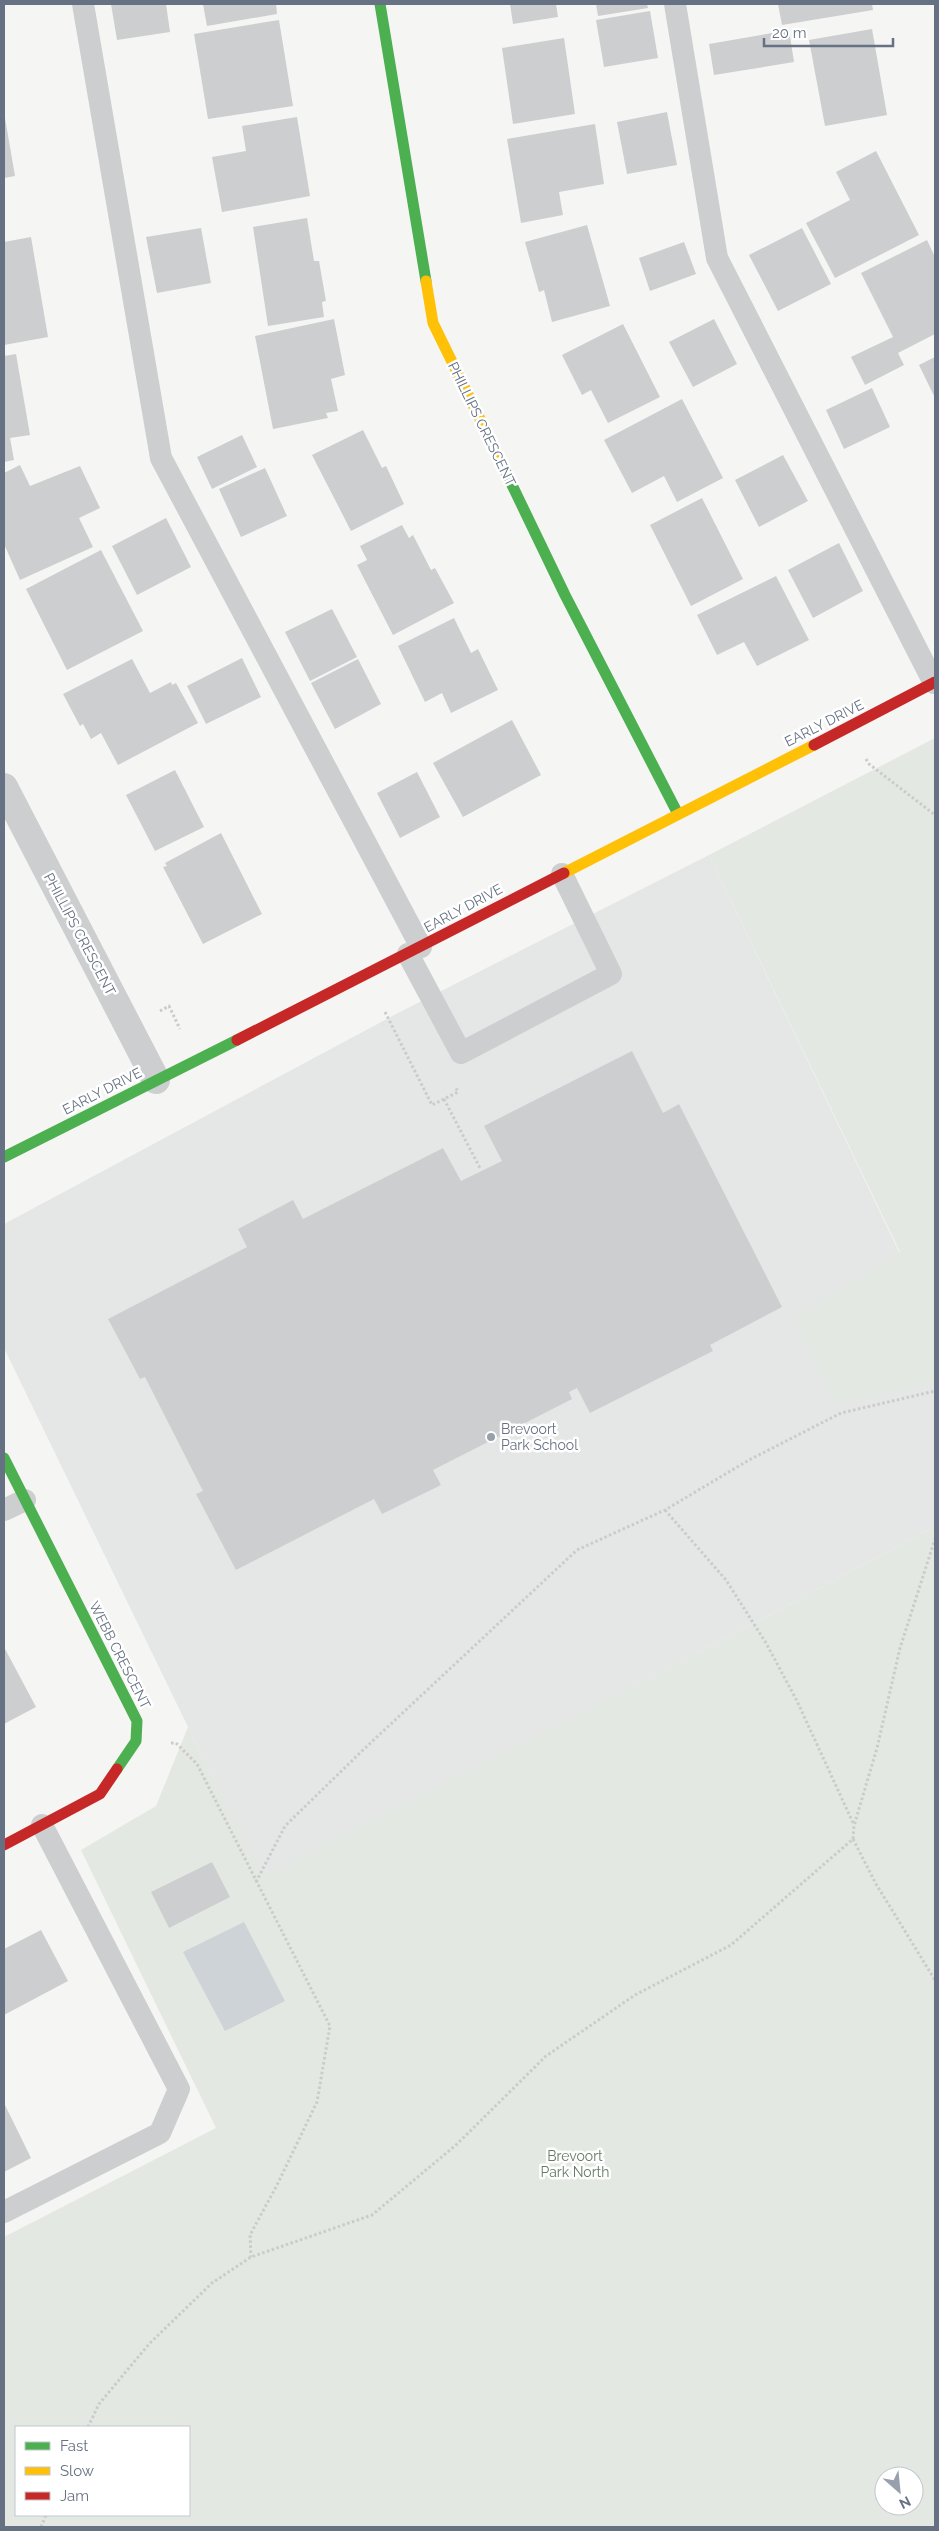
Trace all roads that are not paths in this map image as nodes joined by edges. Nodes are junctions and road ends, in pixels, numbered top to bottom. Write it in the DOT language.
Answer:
graph roads {
  1 [pos="83,4"];
  2 [pos="380,4"];
  3 [pos="675,4"];
  4 [pos="935,682"];
  5 [pos="4,787"];
  6 [pos="678,814"];
  7 [pos="562,874"];
  8 [pos="415,951"];
  9 [pos="156,1080"];
  10 [pos="4,1158"];
  11 [pos="4,1458"];
  12 [pos="24,1500"];
  13 [pos="4,1510"];
  14 [pos="42,1825"];
  15 [pos="4,1844"];
  16 [pos="4,2212"];
  1 -- 8 [label="lane"];
  2 -- 6 [label="street, PHILLIPS CRESCENT"];
  3 -- 4 [label="lane"];
  4 -- 6 [label="street, EARLY DRIVE"];
  5 -- 9 [label="street, PHILLIPS CRESCENT"];
  6 -- 7 [label="street, EARLY DRIVE"];
  7 -- 8 [label="street, EARLY DRIVE"];
  7 -- 8 [label="lane"];
  8 -- 9 [label="street, EARLY DRIVE"];
  9 -- 10 [label="street, EARLY DRIVE"];
  11 -- 12 [label="street, WEBB CRESCENT"];
  12 -- 13 [label="lane"];
  12 -- 14 [label="street, WEBB CRESCENT"];
  14 -- 15 [label="street, WEBB CRESCENT"];
  14 -- 16 [label="lane"];
}
